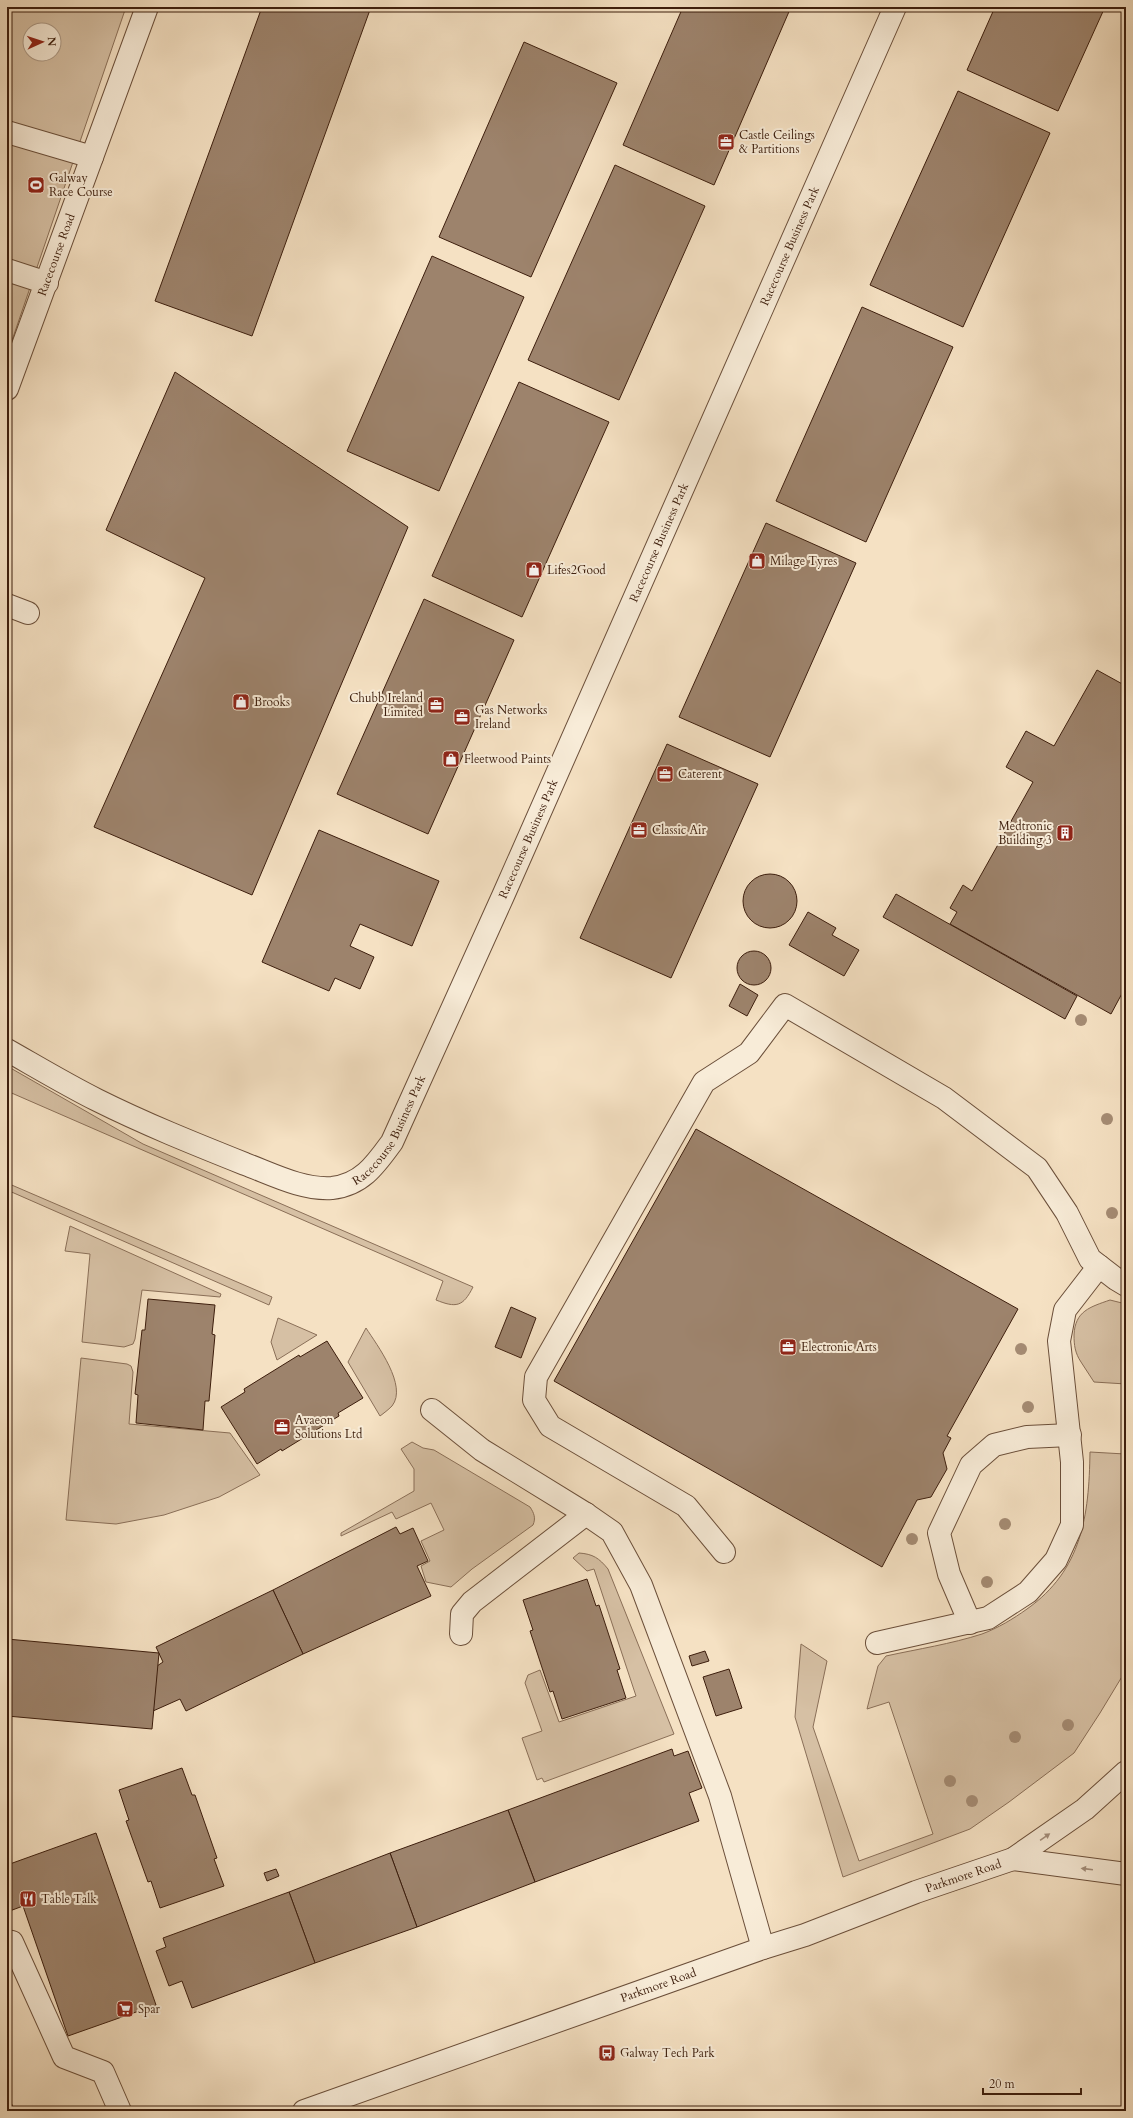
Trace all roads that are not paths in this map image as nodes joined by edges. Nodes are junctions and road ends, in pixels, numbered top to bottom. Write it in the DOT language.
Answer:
graph roads {
  1 [pos="147,7"];
  2 [pos="895,7"];
  3 [pos="7,132"];
  4 [pos="92,157"];
  5 [pos="7,270"];
  6 [pos="47,283"];
  7 [pos="7,389"];
  8 [pos="7,605"];
  9 [pos="28,613"];
  10 [pos="7,1050"];
  11 [pos="1099,1266"];
  12 [pos="1126,1285"];
  13 [pos="432,1410"];
  14 [pos="1070,1435"];
  15 [pos="586,1514"];
  16 [pos="724,1552"];
  17 [pos="970,1623"];
  18 [pos="461,1634"];
  19 [pos="878,1643"];
  20 [pos="1126,1772"];
  21 [pos="1013,1859"];
  22 [pos="1126,1874"];
  23 [pos="7,1941"];
  24 [pos="763,1948"];
  25 [pos="120,2111"];
  26 [pos="304,2111"];
  1 -- 4 [label="street, Racecourse Road"];
  2 -- 10 [label="street, Racecourse Business Park"];
  3 -- 4 [label="street"];
  4 -- 6 [label="street, Racecourse Road"];
  5 -- 6 [label="street"];
  6 -- 7 [label="street, Racecourse Road"];
  8 -- 9 [label="street"];
  11 -- 12 [label="street"];
  11 -- 14 [label="street"];
  11 -- 16 [label="street"];
  13 -- 15 [label="street"];
  14 -- 17 [label="street"];
  14 -- 17 [label="street"];
  15 -- 18 [label="street"];
  15 -- 24 [label="street"];
  17 -- 19 [label="street"];
  21 -- 20 [label="street, Parkmore Road, one-way"];
  22 -- 21 [label="street, Parkmore Road, one-way"];
  21 -- 24 [label="street, Parkmore Road"];
  23 -- 25 [label="street"];
  24 -- 26 [label="street, Parkmore Road"];
}
